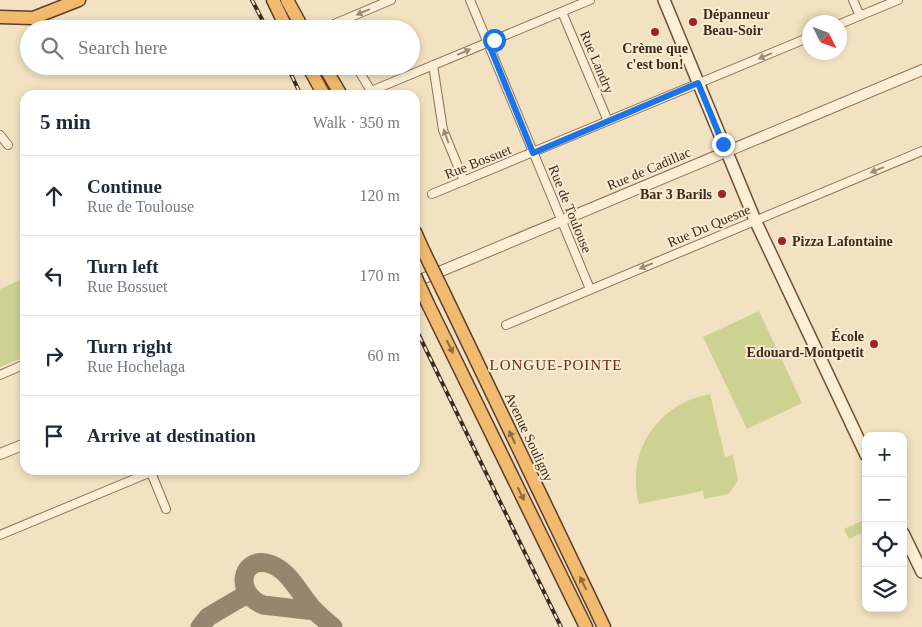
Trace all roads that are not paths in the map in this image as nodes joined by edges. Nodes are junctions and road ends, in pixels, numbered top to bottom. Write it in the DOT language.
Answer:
graph roads {
  1 [pos="79,0"];
  2 [pos="272,0"];
  3 [pos="391,0"];
  4 [pos="470,0"];
  5 [pos="590,0"];
  6 [pos="664,0"];
  7 [pos="853,0"];
  8 [pos="898,0"];
  9 [pos="289,3"];
  10 [pos="562,12"];
  11 [pos="860,16"];
  12 [pos="0,17"];
  13 [pos="282,20"];
  14 [pos="298,20"];
  15 [pos="344,20"];
  16 [pos="847,21"];
  17 [pos="802,40"];
  18 [pos="488,42"];
  19 [pos="433,65"];
  20 [pos="420,70"];
  21 [pos="922,70"];
  22 [pos="313,75"];
  23 [pos="329,75"];
  24 [pos="361,75"];
  25 [pos="409,75"];
  26 [pos="698,83"];
  27 [pos="321,90"];
  28 [pos="338,90"];
  29 [pos="370,90"];
  30 [pos="373,90"];
  31 [pos="608,121"];
  32 [pos="0,135"];
  33 [pos="8,145"];
  34 [pos="922,151"];
  35 [pos="726,152"];
  36 [pos="533,153"];
  37 [pos="464,181"];
  38 [pos="432,194"];
  39 [pos="755,220"];
  40 [pos="562,221"];
  41 [pos="420,243"];
  42 [pos="420,280"];
  43 [pos="420,287"];
  44 [pos="590,290"];
  45 [pos="506,324"];
  46 [pos="20,366"];
  47 [pos="0,374"];
  48 [pos="20,446"];
  49 [pos="862,447"];
  50 [pos="0,454"];
  51 [pos="142,475"];
  52 [pos="153,475"];
  53 [pos="166,509"];
  54 [pos="0,535"];
  55 [pos="907,541"];
  56 [pos="922,572"];
  57 [pos="586,627"];
  58 [pos="604,627"];
  1 -- 12 [label="highway"];
  2 -- 13 [label="highway"];
  3 -- 15 [label="street, one-way"];
  4 -- 18 [label="street, Rue de Toulouse"];
  5 -- 10 [label="street"];
  6 -- 26 [label="main road"];
  7 -- 11 [label="street"];
  8 -- 11 [label="street"];
  9 -- 14 [label="highway"];
  10 -- 18 [label="street"];
  10 -- 31 [label="street, Rue Landry"];
  11 -- 16 [label="street"];
  17 -- 26 [label="street, Rue Bossuet, one-way"];
  19 -- 18 [label="street, one-way"];
  18 -- 36 [label="street, Rue de Toulouse"];
  19 -- 20 [label="street"];
  37 -- 19 [label="street, one-way"];
  21 -- 35 [label="street, Rue de Cadillac"];
  22 -- 27 [label="highway"];
  23 -- 28 [label="highway"];
  24 -- 29 [label="street"];
  25 -- 30 [label="street"];
  26 -- 31 [label="street, Rue Bossuet"];
  26 -- 35 [label="main road"];
  31 -- 36 [label="street, Rue Bossuet"];
  32 -- 33 [label="street"];
  34 -- 39 [label="street, Rue Du Quesne, one-way"];
  35 -- 39 [label="main road"];
  35 -- 40 [label="street, Rue de Cadillac"];
  36 -- 37 [label="street, Rue Bossuet"];
  36 -- 40 [label="street, Rue de Toulouse"];
  37 -- 38 [label="street, Rue Bossuet"];
  39 -- 44 [label="street, Rue Du Quesne, one-way"];
  39 -- 49 [label="main road"];
  40 -- 42 [label="street, Rue de Cadillac"];
  40 -- 44 [label="street, Rue de Toulouse"];
  58 -- 41 [label="highway, Avenue Souligny, one-way, bridge"];
  43 -- 57 [label="highway, one-way, bridge"];
  44 -- 45 [label="street, Rue Du Quesne"];
  46 -- 47 [label="street"];
  48 -- 50 [label="street"];
  51 -- 54 [label="street"];
  52 -- 53 [label="street"];
  55 -- 56 [label="main road"];
}
